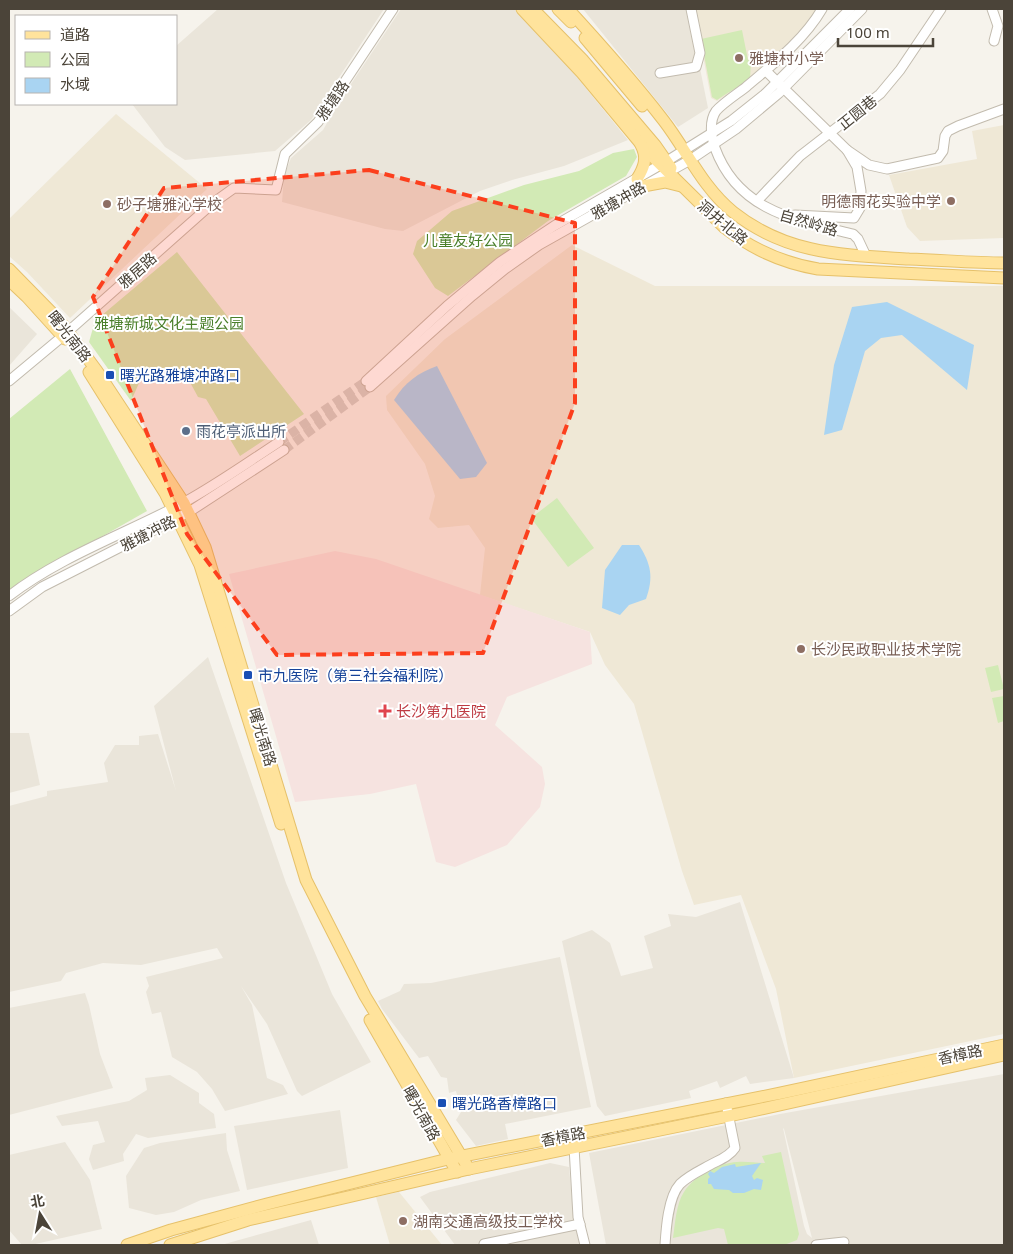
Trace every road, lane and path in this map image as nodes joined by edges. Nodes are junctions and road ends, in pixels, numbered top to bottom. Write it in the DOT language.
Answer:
graph roads {
  1 [pos="393,9"];
  2 [pos="522,9"];
  3 [pos="533,9"];
  4 [pos="558,9"];
  5 [pos="568,9"];
  6 [pos="691,9"];
  7 [pos="822,9"];
  8 [pos="850,9"];
  9 [pos="862,9"];
  10 [pos="942,9"];
  11 [pos="992,9"];
  12 [pos="994,41"];
  13 [pos="766,71"];
  14 [pos="660,73"];
  15 [pos="781,85"];
  16 [pos="1004,108"];
  17 [pos="712,133"];
  18 [pos="830,133"];
  19 [pos="674,136"];
  20 [pos="639,142"];
  21 [pos="713,144"];
  22 [pos="847,150"];
  23 [pos="687,156"];
  24 [pos="667,167"];
  25 [pos="640,182"];
  26 [pos="685,188"];
  27 [pos="276,190"];
  28 [pos="759,199"];
  29 [pos="866,256"];
  30 [pos="1003,263"];
  31 [pos="9,269"];
  32 [pos="1004,278"];
  33 [pos="9,280"];
  34 [pos="66,334"];
  35 [pos="9,382"];
  36 [pos="368,384"];
  37 [pos="282,446"];
  38 [pos="186,507"];
  39 [pos="175,513"];
  40 [pos="9,596"];
  41 [pos="9,611"];
  42 [pos="1004,1045"];
  43 [pos="1004,1055"];
  44 [pos="726,1103"];
  45 [pos="729,1115"];
  46 [pos="574,1147"];
  47 [pos="462,1156"];
  48 [pos="448,1159"];
  49 [pos="463,1171"];
  50 [pos="580,1224"];
  51 [pos="844,1242"];
  52 [pos="484,1244"];
  53 [pos="127,1245"];
  54 [pos="170,1245"];
  55 [pos="585,1245"];
  56 [pos="665,1245"];
  57 [pos="816,1245"];
  1 -- 27 [label="street, 雅塘路"];
  2 -- 20 [label="main road, 洞井北路"];
  3 -- 24 [label="main road"];
  4 -- 19 [label="main road"];
  5 -- 19 [label="main road, 洞井北路"];
  6 -- 14 [label="street"];
  7 -- 13 [label="street, 自然岭路"];
  8 -- 15 [label="street, 雅塘冲路"];
  9 -- 15 [label="street, 雅塘冲路"];
  10 -- 18 [label="street, 正圆巷"];
  11 -- 12 [label="street"];
  13 -- 15 [label="street"];
  13 -- 17 [label="street, 自然岭路"];
  15 -- 17 [label="street, 雅塘冲路"];
  15 -- 18 [label="street"];
  15 -- 21 [label="street, 雅塘冲路"];
  16 -- 22 [label="street"];
  17 -- 21 [label="street, 自然岭路"];
  17 -- 23 [label="street, 雅塘冲路"];
  18 -- 22 [label="street"];
  18 -- 28 [label="street, 正圆巷"];
  19 -- 23 [label="main road, 洞井北路"];
  20 -- 24 [label="main road, 洞井北路"];
  20 -- 25 [label="main road"];
  21 -- 23 [label="street, 雅塘冲路"];
  21 -- 28 [label="street, 自然岭路"];
  22 -- 28 [label="street"];
  23 -- 24 [label="street, 雅塘冲路"];
  23 -- 29 [label="main road, 洞井北路"];
  24 -- 25 [label="street, 雅塘冲路"];
  24 -- 26 [label="main road, 洞井北路"];
  25 -- 26 [label="main road"];
  25 -- 36 [label="street, 雅塘冲路"];
  26 -- 32 [label="main road, 洞井北路"];
  27 -- 34 [label="street, 雅居路"];
  28 -- 29 [label="street, 自然岭路"];
  29 -- 30 [label="main road, 洞井北路"];
  31 -- 34 [label="main road, 曙光南路"];
  33 -- 34 [label="main road, 曙光南路"];
  34 -- 35 [label="street, 雅居路"];
  34 -- 38 [label="main road, 曙光南路"];
  34 -- 39 [label="main road, 曙光南路"];
  37 -- 38 [label="street, 雅塘冲路"];
  38 -- 39 [label="street, 雅塘冲路"];
  38 -- 47 [label="main road, 曙光南路"];
  39 -- 40 [label="street, 雅塘冲路"];
  39 -- 41 [label="street, 雅塘冲路"];
  39 -- 48 [label="main road, 曙光南路"];
  42 -- 44 [label="main road, 香樟路"];
  43 -- 45 [label="main road, 香樟路"];
  44 -- 45 [label="street"];
  44 -- 47 [label="main road, 香樟路"];
  45 -- 46 [label="main road, 香樟路"];
  45 -- 56 [label="street"];
  46 -- 49 [label="main road, 香樟路"];
  46 -- 50 [label="street"];
  47 -- 48 [label="main road, 香樟路"];
  47 -- 49 [label="main road, 曙光南路"];
  48 -- 49 [label="main road, 曙光南路"];
  48 -- 53 [label="main road, 香樟路"];
  49 -- 54 [label="main road, 香樟路"];
  50 -- 52 [label="street"];
  50 -- 55 [label="street"];
  51 -- 57 [label="street"];
}
